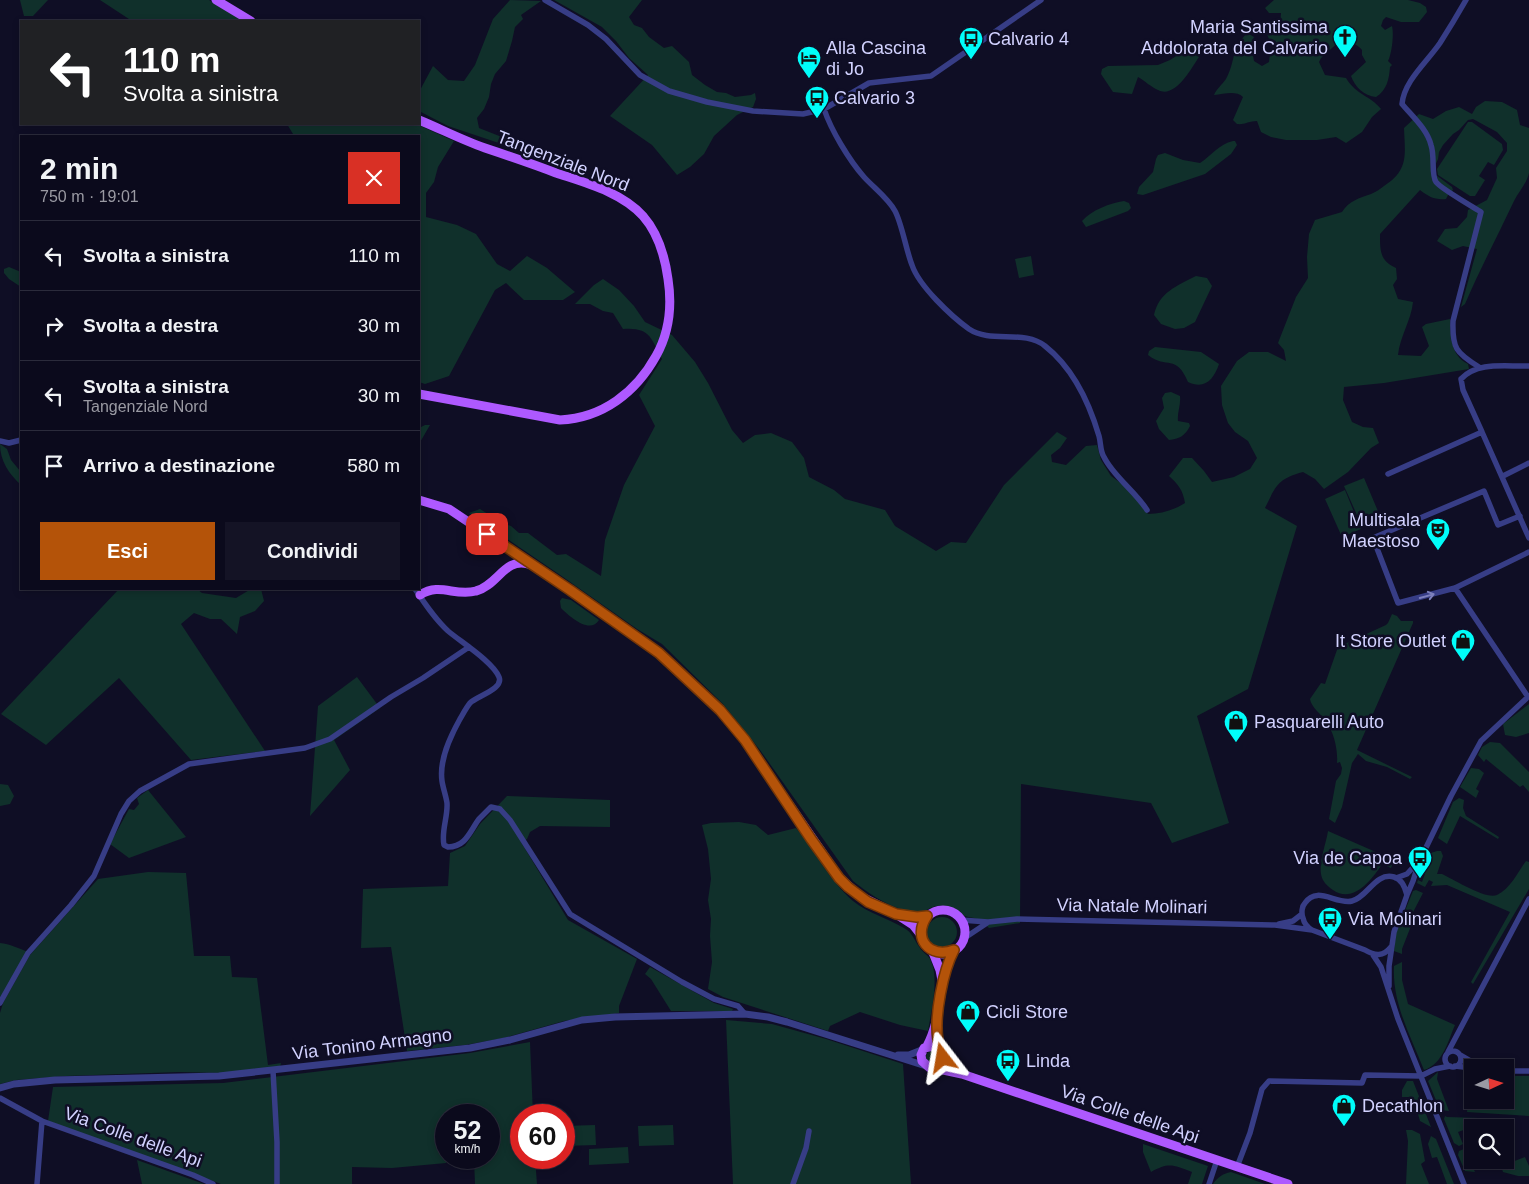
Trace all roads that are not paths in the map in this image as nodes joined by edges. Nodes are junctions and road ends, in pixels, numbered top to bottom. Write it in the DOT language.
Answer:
graph roads {
  1 [pos="216,0"];
  2 [pos="545,0"];
  3 [pos="1041,0"];
  4 [pos="1466,0"];
  5 [pos="249,20"];
  6 [pos="824,109"];
  7 [pos="420,120"];
  8 [pos="1529,366"];
  9 [pos="1479,367"];
  10 [pos="420,394"];
  11 [pos="1482,432"];
  12 [pos="20,440"];
  13 [pos="0,441"];
  14 [pos="1529,463"];
  15 [pos="1388,474"];
  16 [pos="1503,476"];
  17 [pos="420,500"];
  18 [pos="1147,510"];
  19 [pos="1520,516"];
  20 [pos="1529,538"];
  21 [pos="500,543"];
  22 [pos="1529,552"];
  23 [pos="531,565"];
  24 [pos="505,569"];
  25 [pos="1455,588"];
  26 [pos="418,592"];
  27 [pos="469,647"];
  28 [pos="1529,697"];
  29 [pos="1419,862"];
  30 [pos="1396,878"];
  31 [pos="1407,895"];
  32 [pos="1529,900"];
  33 [pos="896,914"];
  34 [pos="1302,914"];
  35 [pos="927,916"];
  36 [pos="961,920"];
  37 [pos="988,922"];
  38 [pos="1274,925"];
  39 [pos="1312,930"];
  40 [pos="921,935"];
  41 [pos="963,939"];
  42 [pos="1391,947"];
  43 [pos="932,950"];
  44 [pos="954,950"];
  45 [pos="1373,955"];
  46 [pos="943,983"];
  47 [pos="1389,986"];
  48 [pos="0,1002"];
  49 [pos="745,1014"];
  50 [pos="937,1023"];
  51 [pos="1458,1036"];
  52 [pos="926,1048"];
  53 [pos="941,1050"];
  54 [pos="1447,1054"];
  55 [pos="1459,1054"];
  56 [pos="893,1055"];
  57 [pos="1467,1059"];
  58 [pos="1453,1066"];
  59 [pos="930,1067"];
  60 [pos="1464,1067"];
  61 [pos="1435,1070"];
  62 [pos="1514,1070"];
  63 [pos="272,1071"];
  64 [pos="1529,1071"];
  65 [pos="962,1074"];
  66 [pos="1421,1076"];
  67 [pos="0,1088"];
  68 [pos="0,1098"];
  69 [pos="42,1121"];
  70 [pos="809,1131"];
  71 [pos="1217,1160"];
  72 [pos="1237,1167"];
  73 [pos="37,1184"];
  74 [pos="213,1184"];
  75 [pos="277,1184"];
  76 [pos="793,1184"];
  77 [pos="1209,1184"];
  78 [pos="1288,1184"];
  79 [pos="1463,1184"];
  1 -- 5 [label="main road"];
  2 -- 6 [label="street"];
  3 -- 6 [label="street"];
  4 -- 9 [label="street"];
  6 -- 18 [label="street"];
  7 -- 10 [label="main road, Tangenziale Nord"];
  8 -- 9 [label="street"];
  9 -- 11 [label="street"];
  11 -- 15 [label="street"];
  11 -- 16 [label="street"];
  12 -- 13 [label="street"];
  14 -- 16 [label="street"];
  16 -- 19 [label="street"];
  17 -- 21 [label="main road"];
  19 -- 20 [label="street"];
  19 -- 25 [label="street, one-way"];
  21 -- 23 [label="main road"];
  21 -- 24 [label="main road"];
  22 -- 25 [label="street"];
  23 -- 24 [label="main road"];
  23 -- 33 [label="main road"];
  24 -- 26 [label="main road"];
  25 -- 28 [label="street"];
  26 -- 27 [label="street"];
  27 -- 48 [label="street"];
  27 -- 49 [label="street"];
  28 -- 29 [label="street"];
  29 -- 30 [label="street"];
  29 -- 31 [label="street"];
  30 -- 31 [label="street"];
  30 -- 34 [label="street"];
  31 -- 42 [label="street"];
  32 -- 51 [label="street"];
  33 -- 35 [label="main road"];
  33 -- 40 [label="main road"];
  34 -- 38 [label="street, Via Natale Molinari"];
  34 -- 39 [label="street"];
  35 -- 36 [label="main road"];
  35 -- 40 [label="main road"];
  36 -- 37 [label="street, Via Natale Molinari"];
  36 -- 41 [label="main road"];
  37 -- 38 [label="street, Via Natale Molinari"];
  37 -- 41 [label="street"];
  38 -- 39 [label="street, Via Natale Molinari"];
  39 -- 45 [label="street, Via Natale Molinari"];
  40 -- 43 [label="main road"];
  41 -- 44 [label="main road"];
  42 -- 45 [label="street"];
  42 -- 47 [label="street"];
  43 -- 44 [label="main road"];
  43 -- 46 [label="main road"];
  44 -- 46 [label="main road"];
  45 -- 47 [label="street"];
  46 -- 50 [label="main road"];
  47 -- 66 [label="street"];
  49 -- 56 [label="street, Via Colle delle Api"];
  49 -- 63 [label="street, Via Tonino Armagno"];
  50 -- 52 [label="main road"];
  50 -- 53 [label="main road"];
  51 -- 54 [label="street"];
  51 -- 55 [label="street"];
  52 -- 53 [label="main road"];
  52 -- 56 [label="street, Via Colle delle Api"];
  52 -- 59 [label="main road"];
  53 -- 59 [label="main road"];
  53 -- 65 [label="main road, Via Colle delle Api"];
  54 -- 55 [label="street"];
  54 -- 58 [label="street"];
  54 -- 61 [label="street"];
  55 -- 57 [label="street"];
  55 -- 58 [label="street"];
  56 -- 59 [label="street, Via Colle delle Api"];
  58 -- 60 [label="street"];
  58 -- 61 [label="street"];
  59 -- 65 [label="main road, Via Colle delle Api"];
  61 -- 66 [label="street"];
  62 -- 64 [label="street"];
  63 -- 67 [label="street, Via Tonino Armagno"];
  63 -- 75 [label="street"];
  65 -- 71 [label="main road, Via Colle delle Api"];
  66 -- 72 [label="street"];
  66 -- 79 [label="street"];
  68 -- 69 [label="street, Via Colle delle Api"];
  69 -- 73 [label="street"];
  69 -- 74 [label="street, Via Colle delle Api"];
  70 -- 76 [label="street"];
  71 -- 72 [label="main road, Via Colle delle Api"];
  71 -- 77 [label="street"];
  72 -- 78 [label="main road, Via Colle delle Api"];
}
